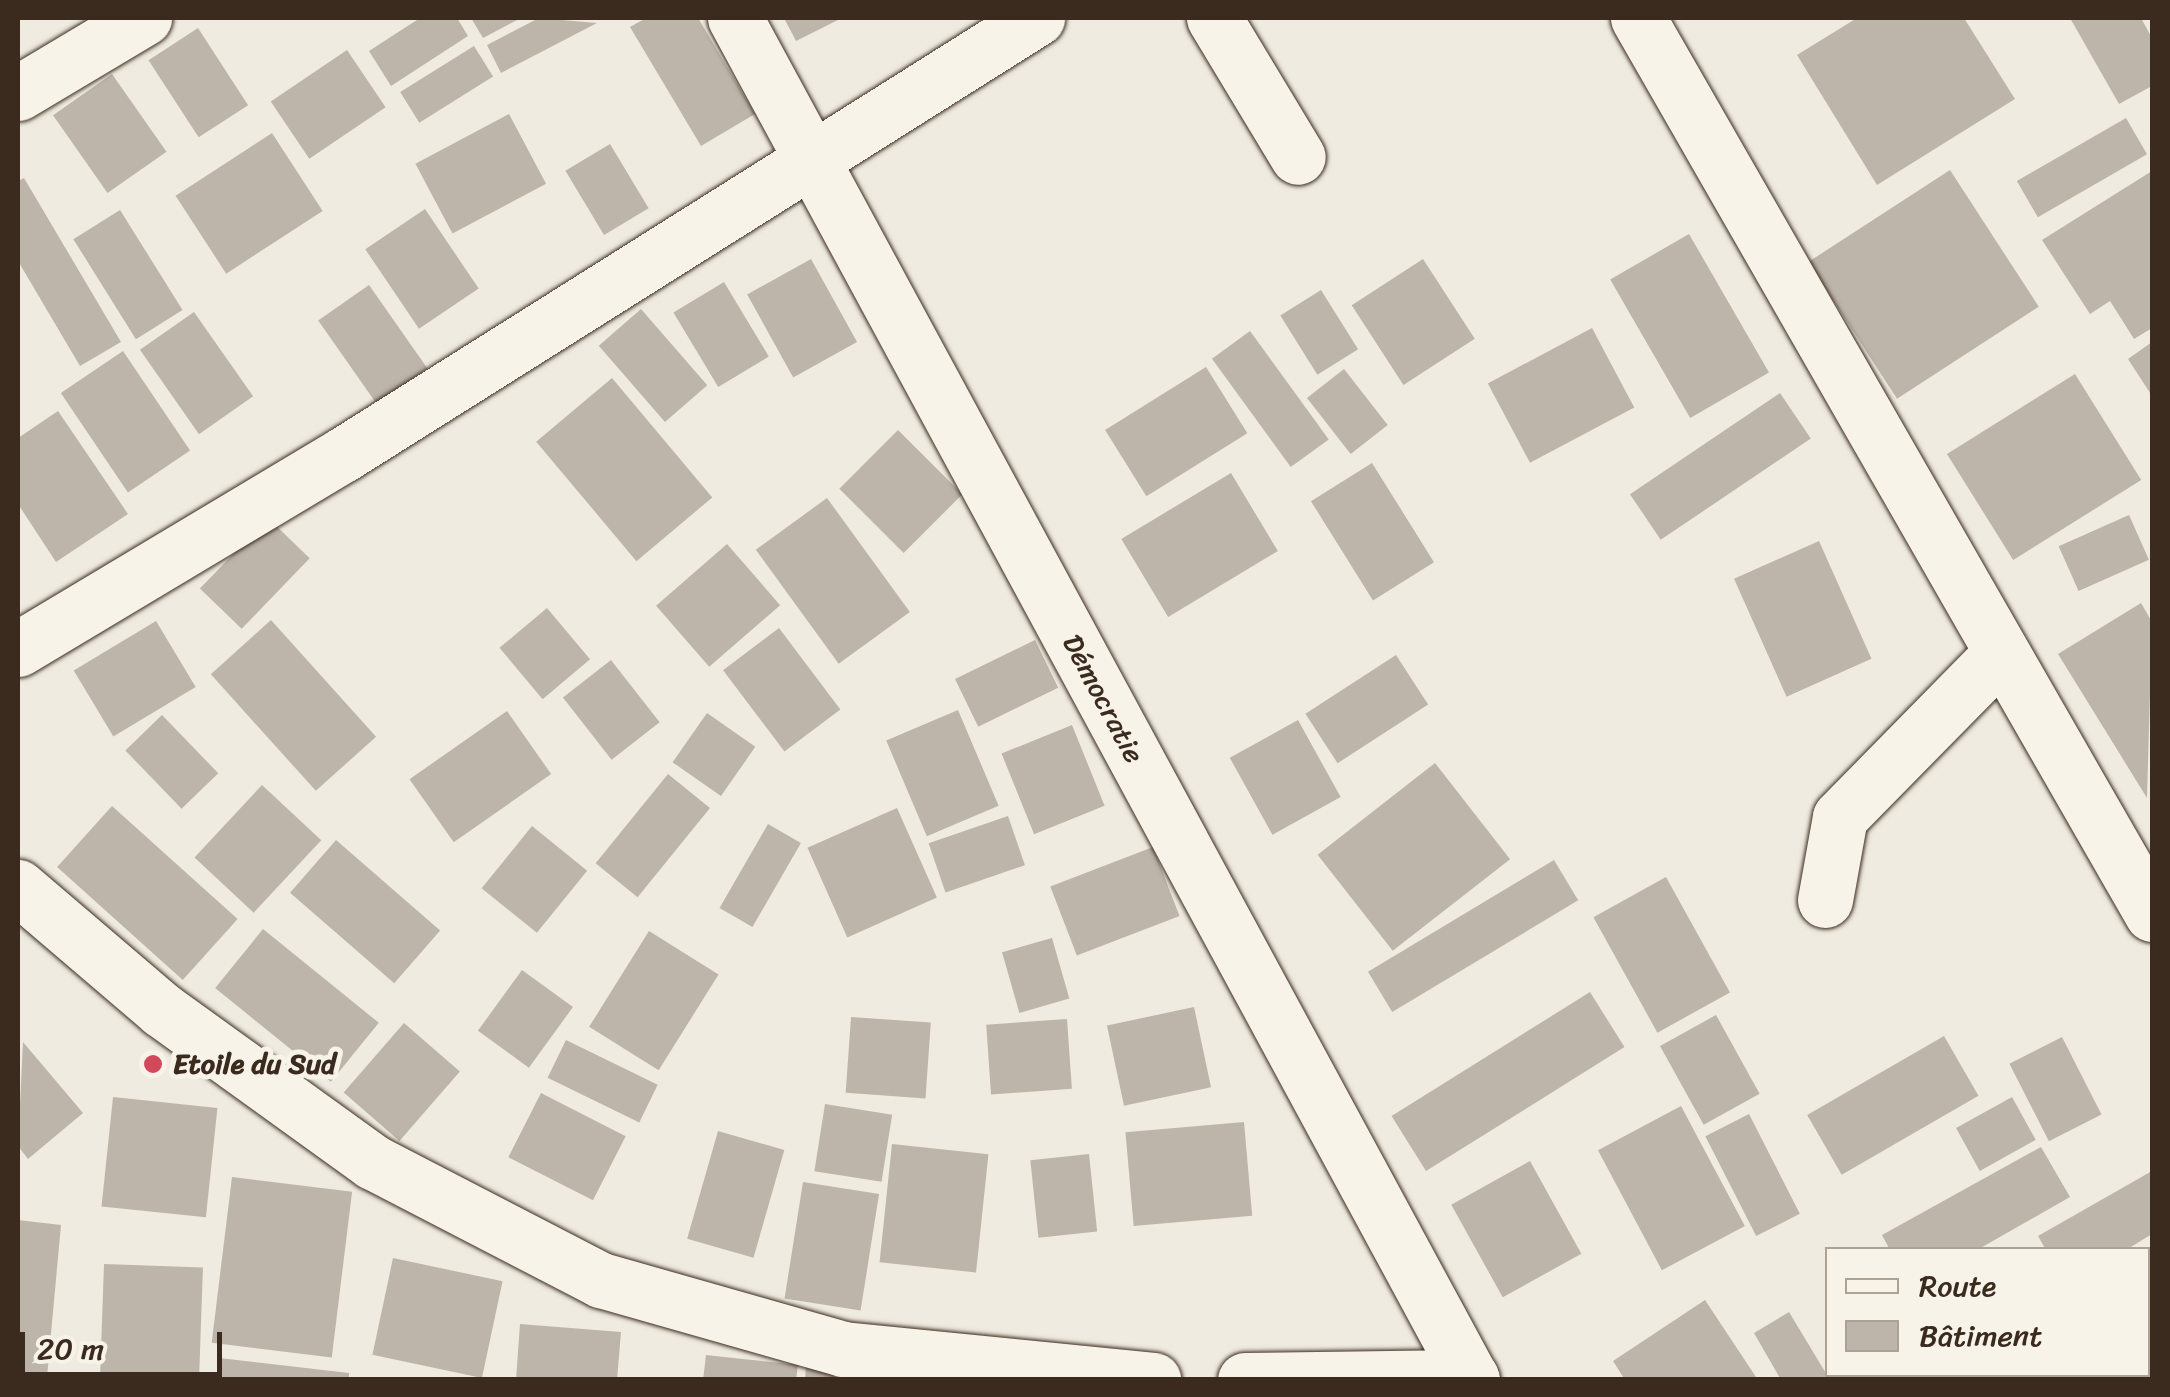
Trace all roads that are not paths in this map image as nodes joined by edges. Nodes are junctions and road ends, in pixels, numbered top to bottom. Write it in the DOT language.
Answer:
graph roads {
  1 [pos="144,18"];
  2 [pos="735,18"];
  3 [pos="1037,18"];
  4 [pos="1214,18"];
  5 [pos="1638,18"];
  6 [pos="18,93"];
  7 [pos="809,155"];
  8 [pos="1298,157"];
  9 [pos="18,648"];
  10 [pos="2000,654"];
  11 [pos="18,887"];
  12 [pos="1825,900"];
  13 [pos="2152,914"];
  14 [pos="1472,1378"];
  15 [pos="1153,1380"];
  16 [pos="1245,1380"];
  1 -- 6 [label="street"];
  2 -- 7 [label="street, Démocratie"];
  3 -- 7 [label="street"];
  4 -- 8 [label="street"];
  5 -- 10 [label="street"];
  7 -- 9 [label="street"];
  7 -- 14 [label="street, Démocratie"];
  10 -- 12 [label="street"];
  10 -- 13 [label="street"];
  11 -- 15 [label="street"];
  14 -- 16 [label="street"];
}
